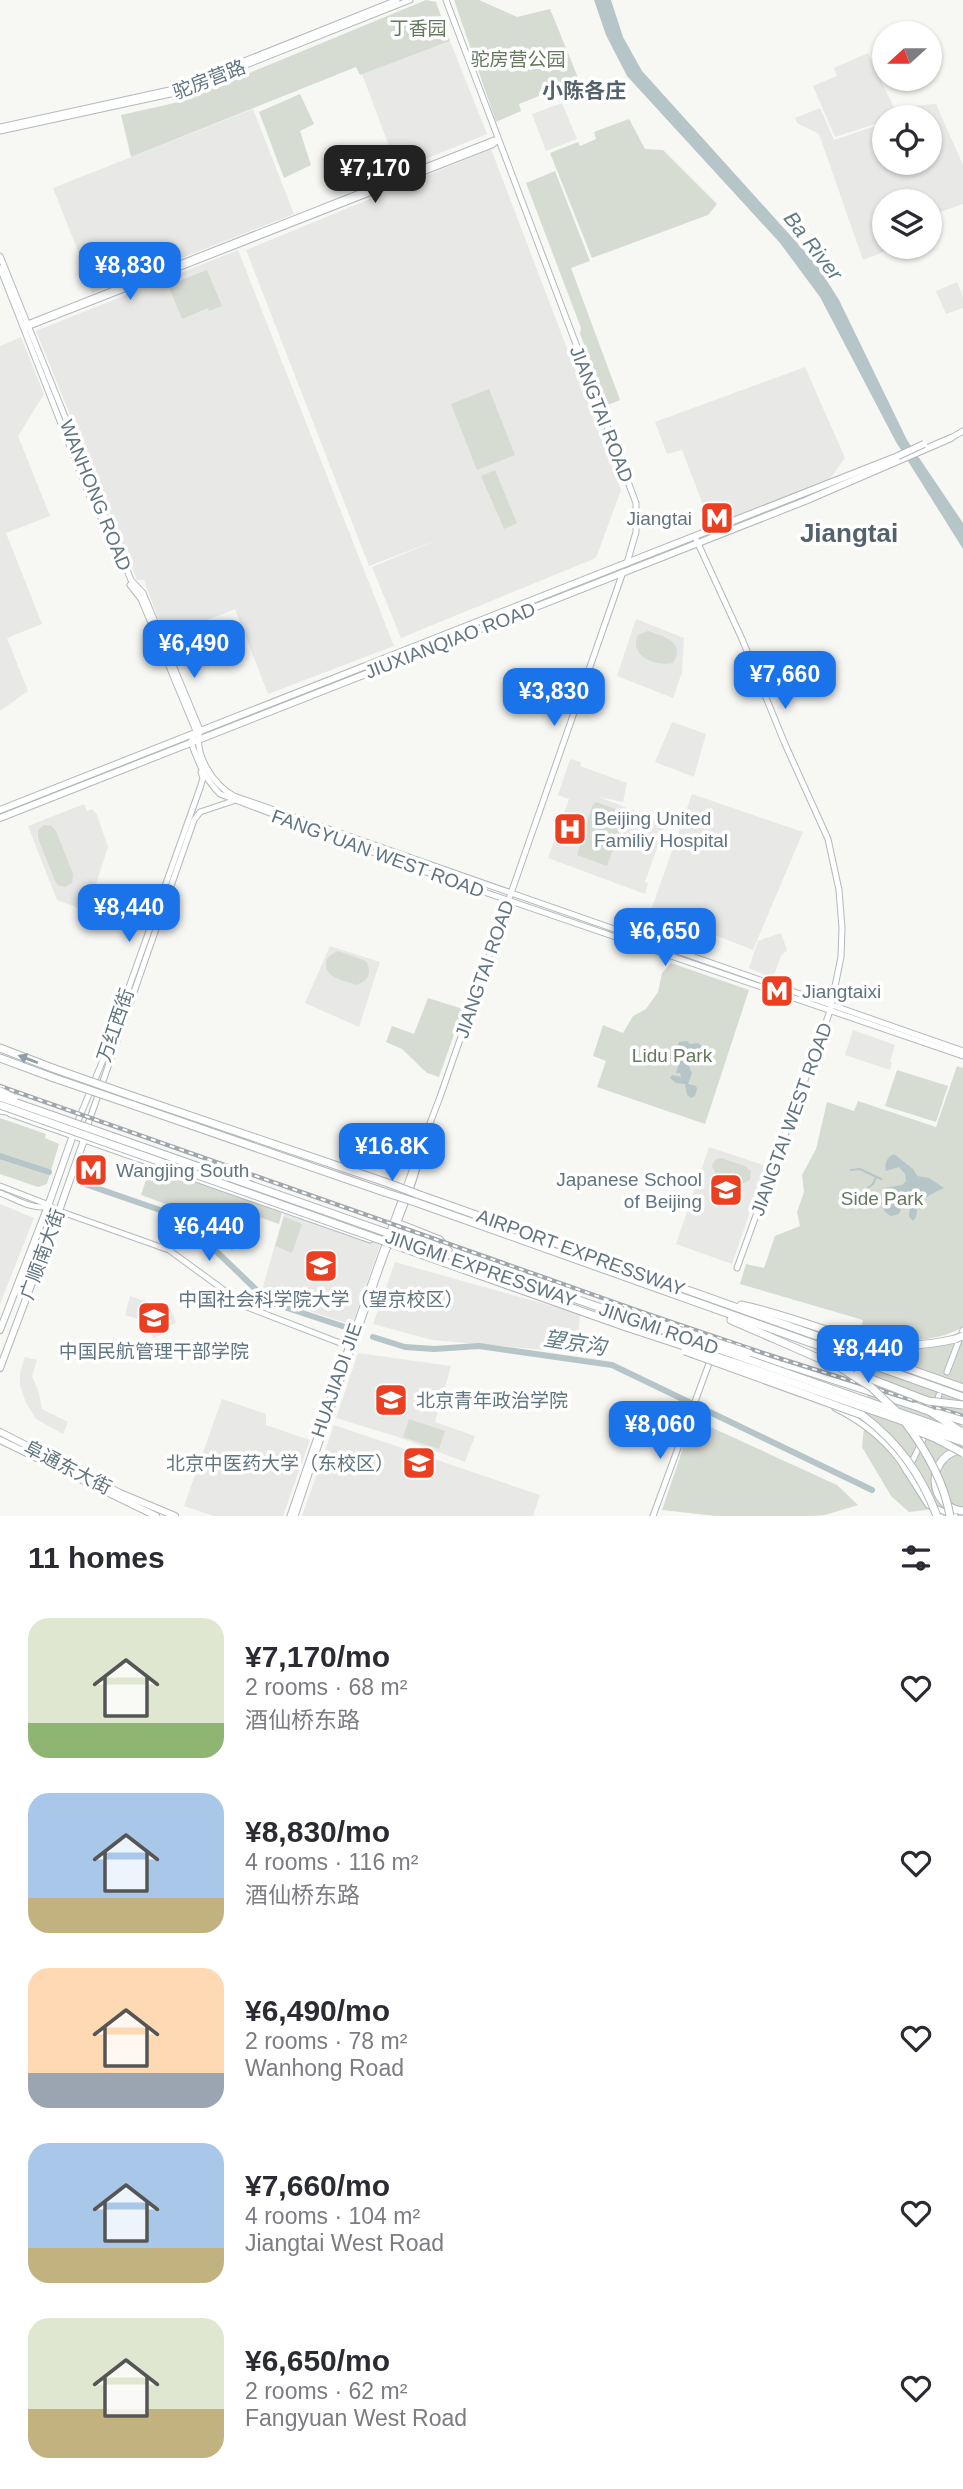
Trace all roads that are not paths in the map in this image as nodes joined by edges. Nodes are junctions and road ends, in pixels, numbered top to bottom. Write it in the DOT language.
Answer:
graph roads {
  1 [pos="397,0"];
  2 [pos="410,0"];
  3 [pos="446,0"];
  4 [pos="0,129"];
  5 [pos="498,140"];
  6 [pos="0,256"];
  7 [pos="0,268"];
  8 [pos="26,326"];
  9 [pos="963,430"];
  10 [pos="951,438"];
  11 [pos="696,540"];
  12 [pos="627,563"];
  13 [pos="623,572"];
  14 [pos="198,730"];
  15 [pos="194,741"];
  16 [pos="201,769"];
  17 [pos="233,801"];
  18 [pos="0,810"];
  19 [pos="0,818"];
  20 [pos="509,896"];
  21 [pos="830,1009"];
  22 [pos="0,1048"];
  23 [pos="963,1054"];
  24 [pos="0,1058"];
  25 [pos="0,1094"];
  26 [pos="134,1101"];
  27 [pos="0,1109"];
  28 [pos="25,1110"];
  29 [pos="78,1121"];
  30 [pos="88,1124"];
  31 [pos="72,1136"];
  32 [pos="85,1140"];
  33 [pos="68,1149"];
  34 [pos="420,1149"];
  35 [pos="79,1153"];
  36 [pos="56,1181"];
  37 [pos="0,1186"];
  38 [pos="68,1187"];
  39 [pos="0,1193"];
  40 [pos="48,1206"];
  41 [pos="59,1211"];
  42 [pos="397,1222"];
  43 [pos="39,1230"];
  44 [pos="50,1233"];
  45 [pos="391,1233"];
  46 [pos="387,1245"];
  47 [pos="453,1254"];
  48 [pos="737,1268"];
  49 [pos="656,1289"];
  50 [pos="562,1296"];
  51 [pos="713,1299"];
  52 [pos="626,1327"];
  53 [pos="0,1330"];
  54 [pos="963,1330"];
  55 [pos="959,1337"];
  56 [pos="348,1346"];
  57 [pos="711,1356"];
  58 [pos="730,1362"];
  59 [pos="765,1364"];
  60 [pos="791,1366"];
  61 [pos="0,1368"];
  62 [pos="841,1368"];
  63 [pos="947,1372"];
  64 [pos="963,1388"];
  65 [pos="939,1395"];
  66 [pos="963,1397"];
  67 [pos="963,1405"];
  68 [pos="915,1406"];
  69 [pos="932,1415"];
  70 [pos="963,1421"];
  71 [pos="0,1432"];
  72 [pos="963,1434"];
  73 [pos="925,1435"];
  74 [pos="0,1440"];
  75 [pos="963,1447"];
  76 [pos="907,1472"];
  77 [pos="963,1511"];
  78 [pos="156,1516"];
  79 [pos="175,1516"];
  80 [pos="293,1516"];
  81 [pos="653,1516"];
  82 [pos="937,1516"];
  83 [pos="952,1516"];
  1 -- 4 [label="main road, 驼房营路"];
  2 -- 4 [label="main road, 驼房营路"];
  3 -- 5 [label="main road, JIANGTAI ROAD"];
  5 -- 8 [label="main road"];
  5 -- 12 [label="main road, JIANGTAI ROAD"];
  6 -- 8 [label="main road, WANHONG ROAD"];
  7 -- 8 [label="main road, WANHONG ROAD"];
  8 -- 14 [label="main road, WANHONG ROAD"];
  9 -- 10 [label="main road"];
  10 -- 11 [label="main road, JIUXIANQIAO ROAD, bridge"];
  11 -- 12 [label="main road, JIUXIANQIAO ROAD"];
  11 -- 13 [label="main road, JIUXIANQIAO ROAD"];
  11 -- 21 [label="main road, JIANGTAI WEST ROAD"];
  12 -- 13 [label="main road, JIANGTAI ROAD"];
  12 -- 14 [label="main road, JIUXIANQIAO ROAD"];
  13 -- 15 [label="main road, JIUXIANQIAO ROAD"];
  13 -- 20 [label="main road, JIANGTAI ROAD"];
  14 -- 15 [label="main road"];
  14 -- 18 [label="main road, JIUXIANQIAO ROAD"];
  15 -- 16 [label="main road, FANGYUAN WEST ROAD"];
  15 -- 19 [label="main road, JIUXIANQIAO ROAD"];
  15 -- 20 [label="main road, FANGYUAN WEST ROAD"];
  16 -- 17 [label="main road, FANGYUAN WEST ROAD"];
  16 -- 29 [label="main road, 万红西街"];
  17 -- 20 [label="main road, FANGYUAN WEST ROAD"];
  17 -- 30 [label="main road, 万红西街"];
  20 -- 21 [label="main road, FANGYUAN WEST ROAD"];
  20 -- 34 [label="main road, JIANGTAI ROAD"];
  21 -- 23 [label="main road, FANGYUAN WEST ROAD"];
  21 -- 48 [label="main road, JIANGTAI WEST ROAD"];
  26 -- 22 [label="highway, AIRPORT EXPRESSWAY, one-way, bridge"];
  24 -- 26 [label="highway, AIRPORT EXPRESSWAY, bridge"];
  25 -- 28 [label="highway, JINGMI EXPRESSWAY, bridge"];
  25 -- 29 [label="main road, JINGMI ROAD"];
  26 -- 49 [label="highway, AIRPORT EXPRESSWAY, bridge"];
  26 -- 51 [label="highway, AIRPORT EXPRESSWAY, bridge"];
  27 -- 28 [label="highway, JINGMI EXPRESSWAY, bridge"];
  27 -- 31 [label="main road, JINGMI ROAD"];
  28 -- 50 [label="highway, JINGMI EXPRESSWAY, bridge"];
  28 -- 52 [label="highway, JINGMI EXPRESSWAY, bridge"];
  29 -- 30 [label="main road, JINGMI ROAD"];
  29 -- 31 [label="main road, 广顺南大街"];
  30 -- 32 [label="main road, 广顺南大街"];
  30 -- 45 [label="main road, JINGMI ROAD"];
  31 -- 32 [label="main road, JINGMI ROAD"];
  31 -- 33 [label="main road, 广顺南大街"];
  32 -- 35 [label="main road, 广顺南大街"];
  32 -- 46 [label="main road, JINGMI ROAD"];
  33 -- 35 [label="main road"];
  33 -- 36 [label="main road, 广顺南大街"];
  34 -- 42 [label="main road, JIANGTAI ROAD"];
  34 -- 45 [label="main road, JIANGTAI ROAD"];
  35 -- 38 [label="main road, 广顺南大街"];
  36 -- 38 [label="main road"];
  36 -- 40 [label="main road, 广顺南大街"];
  37 -- 40 [label="main road"];
  38 -- 41 [label="main road, 广顺南大街"];
  39 -- 40 [label="main road"];
  40 -- 41 [label="main road"];
  40 -- 43 [label="main road, 广顺南大街"];
  41 -- 44 [label="main road, 广顺南大街"];
  41 -- 56 [label="main road"];
  42 -- 45 [label="main road, JIANGTAI ROAD"];
  42 -- 47 [label="main road"];
  43 -- 44 [label="main road"];
  43 -- 53 [label="main road, 广顺南大街"];
  44 -- 61 [label="main road, 广顺南大街"];
  45 -- 46 [label="main road"];
  45 -- 47 [label="main road, JINGMI ROAD"];
  46 -- 56 [label="main road, HUAJIADI JIE"];
  46 -- 57 [label="main road, JINGMI ROAD"];
  46 -- 80 [label="main road, HUAJIADI JIE"];
  47 -- 59 [label="main road, JINGMI ROAD"];
  49 -- 62 [label="highway, bridge"];
  49 -- 66 [label="highway, AIRPORT EXPRESSWAY"];
  50 -- 60 [label="highway, bridge"];
  50 -- 72 [label="highway, JINGMI EXPRESSWAY, bridge"];
  51 -- 55 [label="highway"];
  51 -- 64 [label="highway, AIRPORT EXPRESSWAY"];
  52 -- 75 [label="highway, JINGMI EXPRESSWAY, bridge"];
  52 -- 82 [label="highway, bridge"];
  54 -- 63 [label="main road"];
  56 -- 80 [label="main road, HUAJIADI JIE"];
  57 -- 58 [label="main road, JINGMI ROAD"];
  57 -- 81 [label="main road"];
  58 -- 75 [label="main road, JINGMI ROAD"];
  58 -- 76 [label="main road"];
  59 -- 60 [label="highway"];
  59 -- 72 [label="main road, JINGMI ROAD"];
  60 -- 68 [label="highway"];
  62 -- 67 [label="highway, bridge"];
  62 -- 83 [label="highway, bridge"];
  65 -- 69 [label="main road"];
  68 -- 70 [label="highway, bridge"];
  68 -- 72 [label="highway, bridge"];
  71 -- 79 [label="main road, 阜通东大街"];
  73 -- 76 [label="main road"];
  74 -- 78 [label="main road, 阜通东大街"];
  75 -- 77 [label="highway, bridge"];
  76 -- 83 [label="main road"];
}
